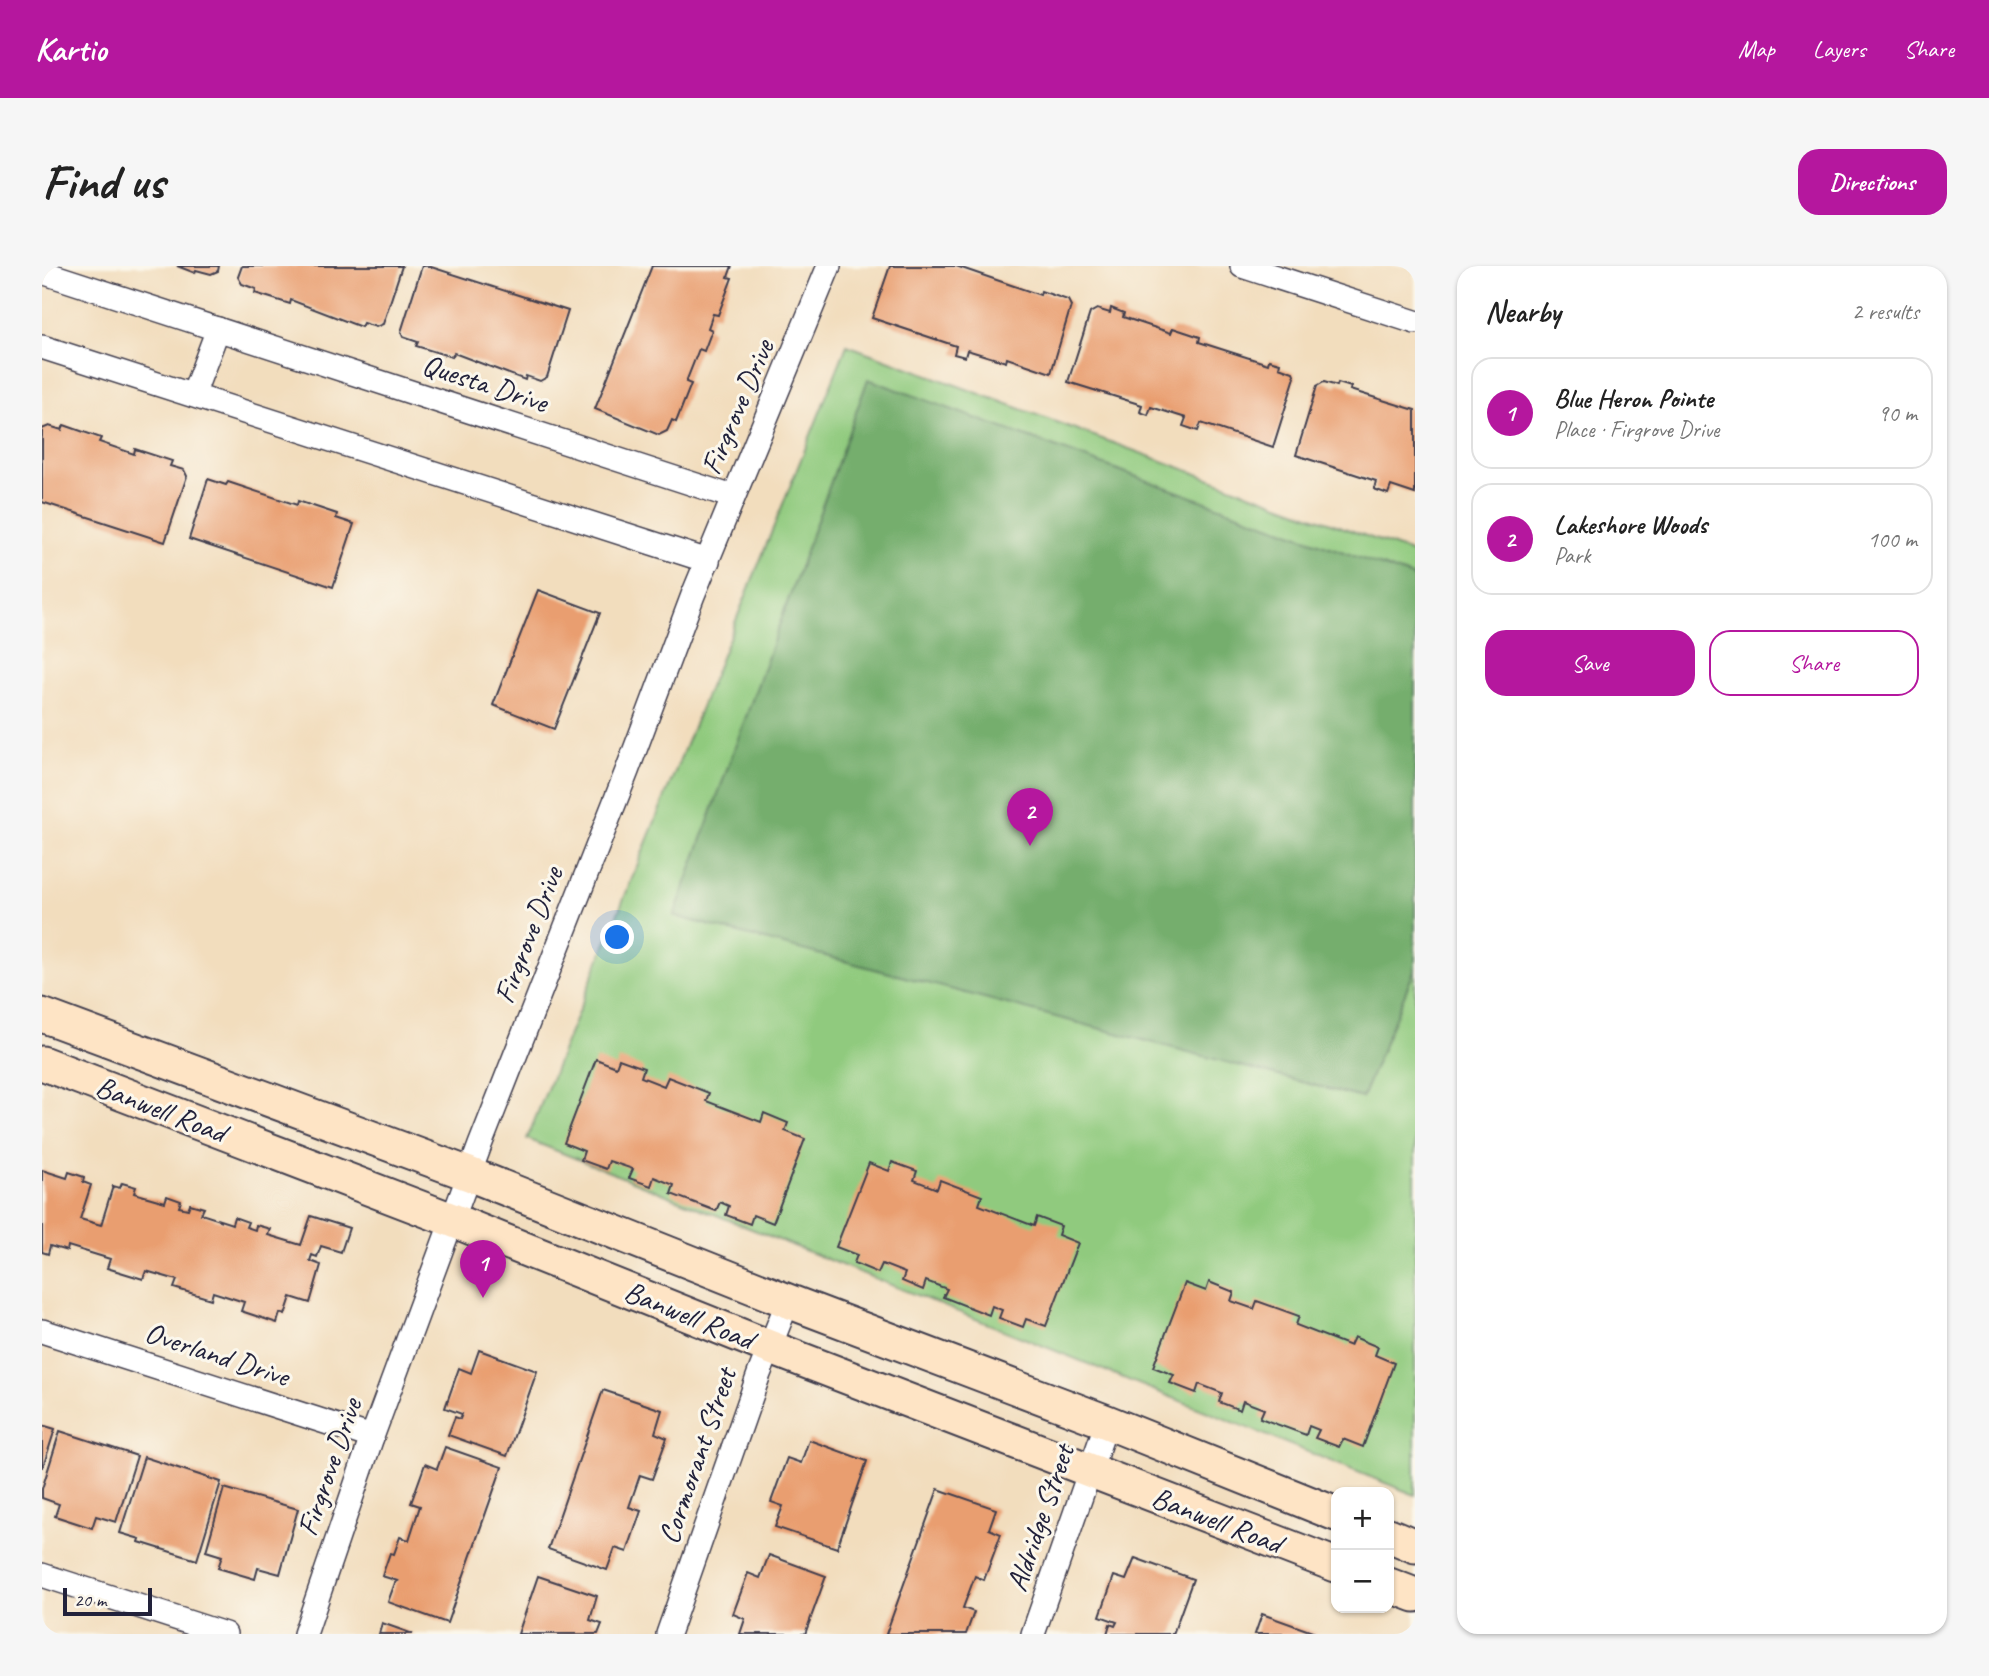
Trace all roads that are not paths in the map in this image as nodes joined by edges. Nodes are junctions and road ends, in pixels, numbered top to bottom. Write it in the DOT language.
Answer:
graph roads {
  1 [pos="829,266"];
  2 [pos="1242,266"];
  3 [pos="1267,270"];
  4 [pos="42,272"];
  5 [pos="1415,322"];
  6 [pos="218,329"];
  7 [pos="42,347"];
  8 [pos="192,395"];
  9 [pos="733,497"];
  10 [pos="708,561"];
  11 [pos="42,1015"];
  12 [pos="42,1063"];
  13 [pos="469,1174"];
  14 [pos="452,1220"];
  15 [pos="788,1301"];
  16 [pos="42,1331"];
  17 [pos="769,1347"];
  18 [pos="1107,1422"];
  19 [pos="372,1437"];
  20 [pos="1090,1472"];
  21 [pos="1331,1512"];
  22 [pos="1394,1537"];
  23 [pos="1415,1546"];
  24 [pos="1331,1563"];
  25 [pos="42,1575"];
  26 [pos="1394,1587"];
  27 [pos="1415,1595"];
  28 [pos="225,1634"];
  29 [pos="305,1634"];
  30 [pos="668,1634"];
  31 [pos="1032,1634"];
  1 -- 9 [label="street, Firgrove Drive"];
  2 -- 3 [label="street"];
  3 -- 5 [label="street"];
  4 -- 6 [label="street, Questa Drive"];
  6 -- 8 [label="street"];
  6 -- 9 [label="street, Questa Drive"];
  7 -- 8 [label="street"];
  8 -- 10 [label="street"];
  9 -- 10 [label="street, Firgrove Drive"];
  10 -- 13 [label="street, Firgrove Drive"];
  11 -- 13 [label="main road, Banwell Road"];
  12 -- 14 [label="main road, Banwell Road"];
  13 -- 14 [label="street, Firgrove Drive"];
  13 -- 15 [label="main road, Banwell Road"];
  14 -- 17 [label="main road, Banwell Road"];
  14 -- 19 [label="street, Firgrove Drive"];
  15 -- 17 [label="street, Cormorant Street"];
  15 -- 18 [label="main road, Banwell Road"];
  16 -- 19 [label="street, Overland Drive"];
  17 -- 20 [label="main road, Banwell Road"];
  17 -- 30 [label="street, Cormorant Street"];
  18 -- 20 [label="street, Aldridge Street"];
  18 -- 21 [label="main road, Banwell Road"];
  19 -- 29 [label="street, Firgrove Drive"];
  20 -- 24 [label="main road, Banwell Road"];
  20 -- 31 [label="street, Aldridge Street"];
  22 -- 23 [label="main road"];
  25 -- 28 [label="street"];
  26 -- 27 [label="main road"];
}
